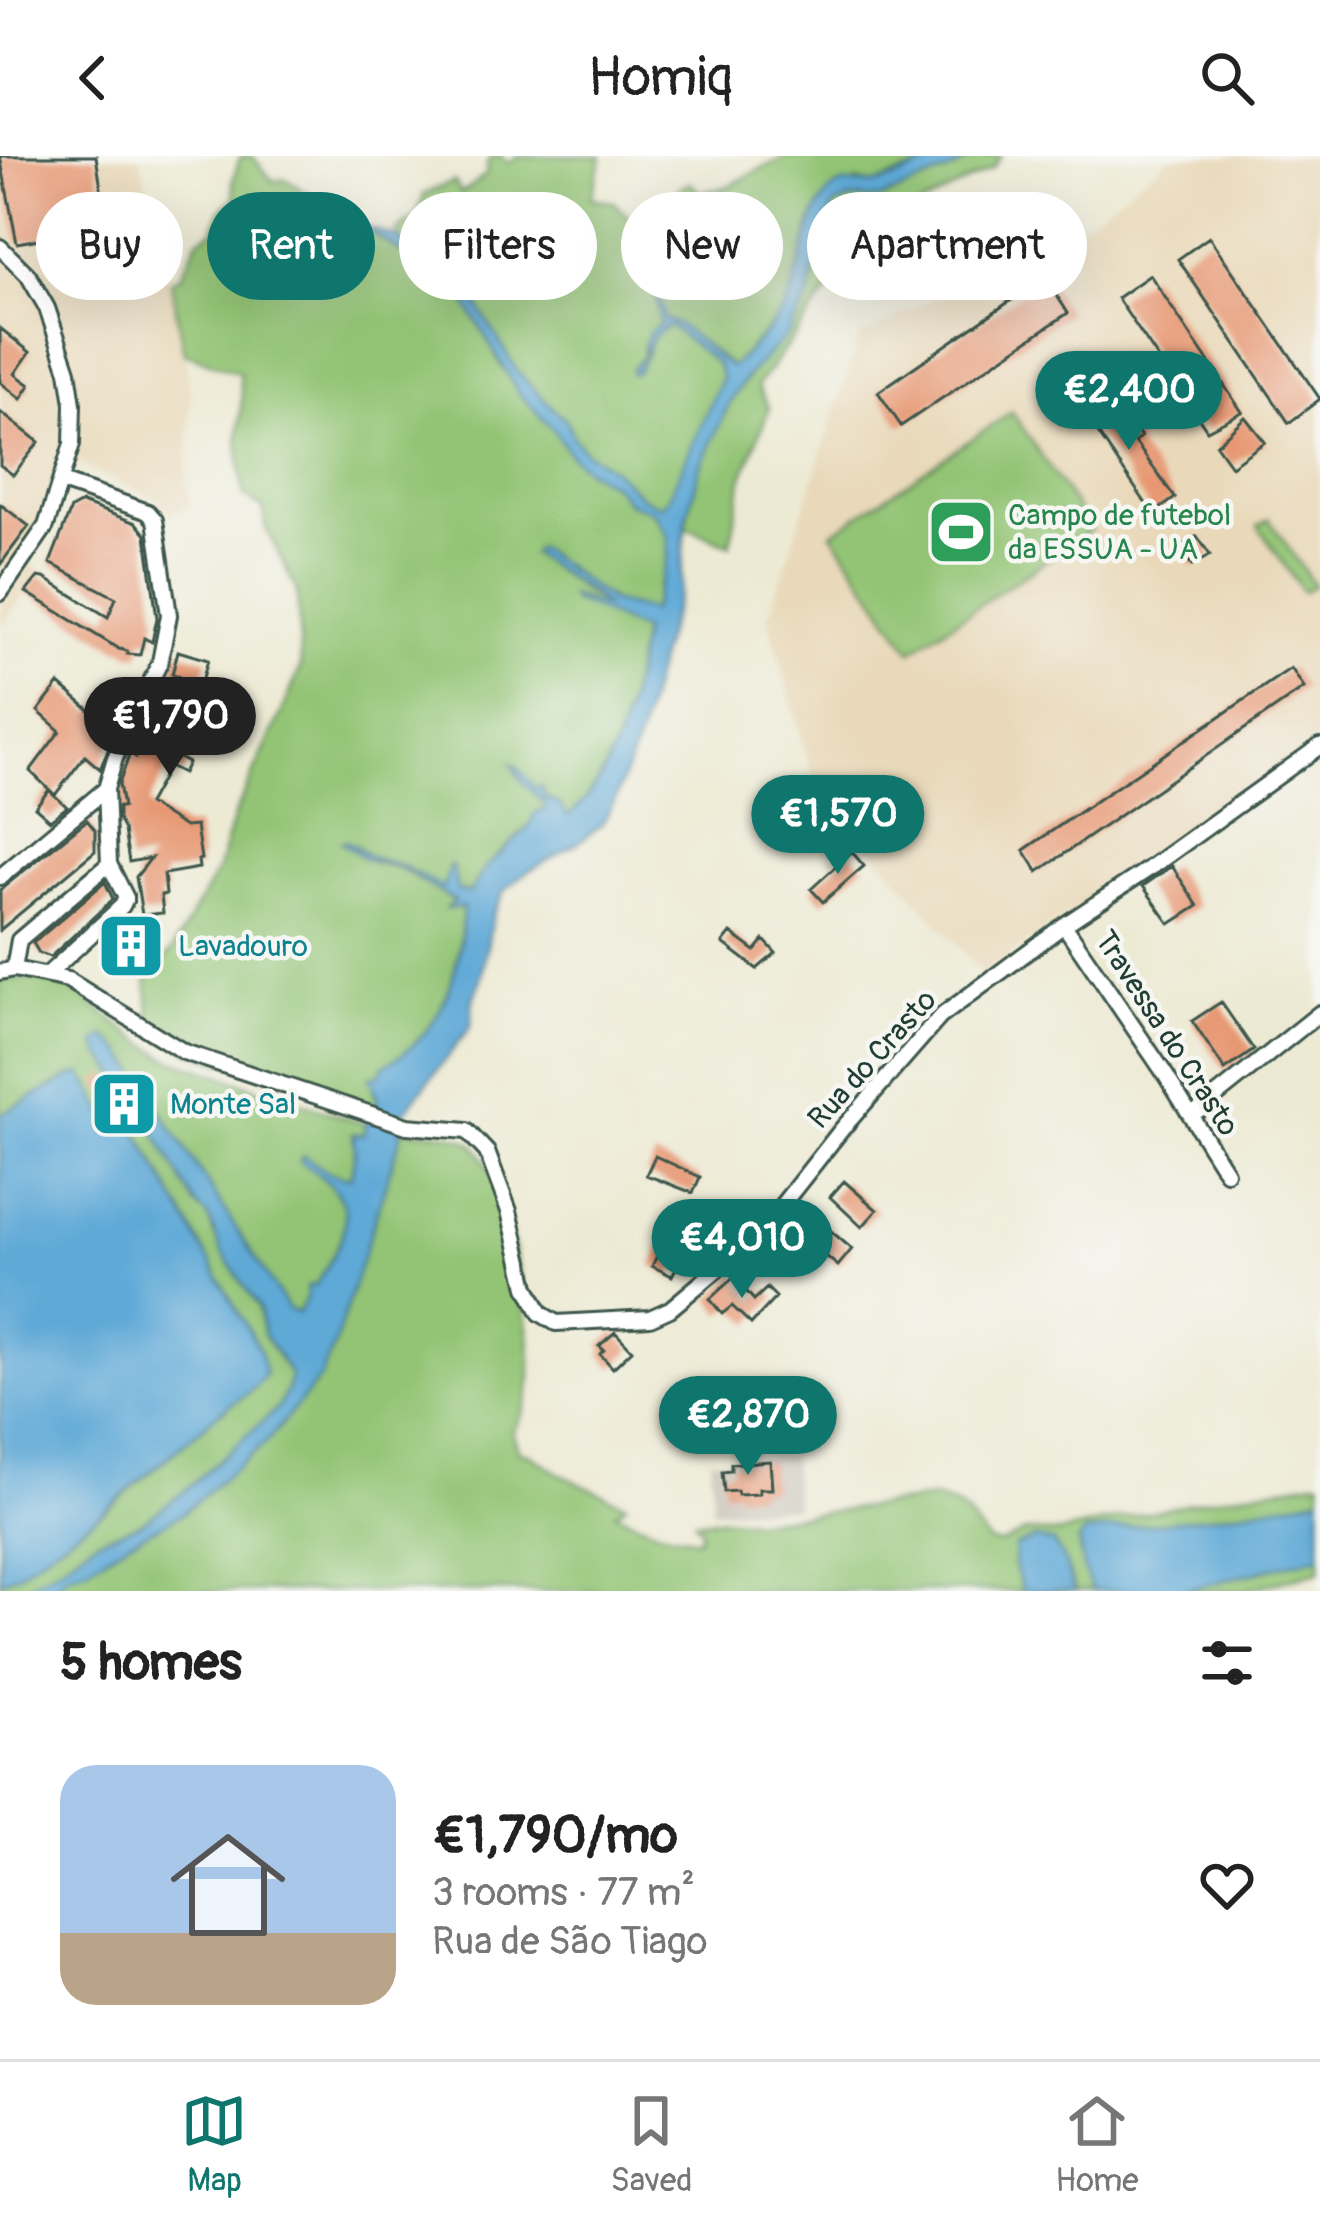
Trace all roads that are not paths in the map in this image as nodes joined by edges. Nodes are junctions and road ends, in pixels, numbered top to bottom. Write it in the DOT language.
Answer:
graph roads {
  1 [pos="0,247"];
  2 [pos="62,482"];
  3 [pos="0,593"];
  4 [pos="1320,746"];
  5 [pos="106,789"];
  6 [pos="109,864"];
  7 [pos="0,878"];
  8 [pos="1064,925"];
  9 [pos="7,971"];
  10 [pos="47,974"];
  11 [pos="1320,1013"];
  12 [pos="1191,1116"];
  13 [pos="1226,1172"];
  1 -- 2 [label="street"];
  2 -- 3 [label="street"];
  2 -- 5 [label="street"];
  4 -- 8 [label="street, Rua do Crasto"];
  5 -- 6 [label="street"];
  5 -- 7 [label="street"];
  6 -- 9 [label="street"];
  6 -- 10 [label="street"];
  8 -- 10 [label="street, Rua do Crasto"];
  8 -- 12 [label="street, Travessa do Crasto"];
  9 -- 10 [label="street, Rua do Crasto"];
  11 -- 12 [label="street"];
  12 -- 13 [label="street, Travessa do Crasto"];
}
